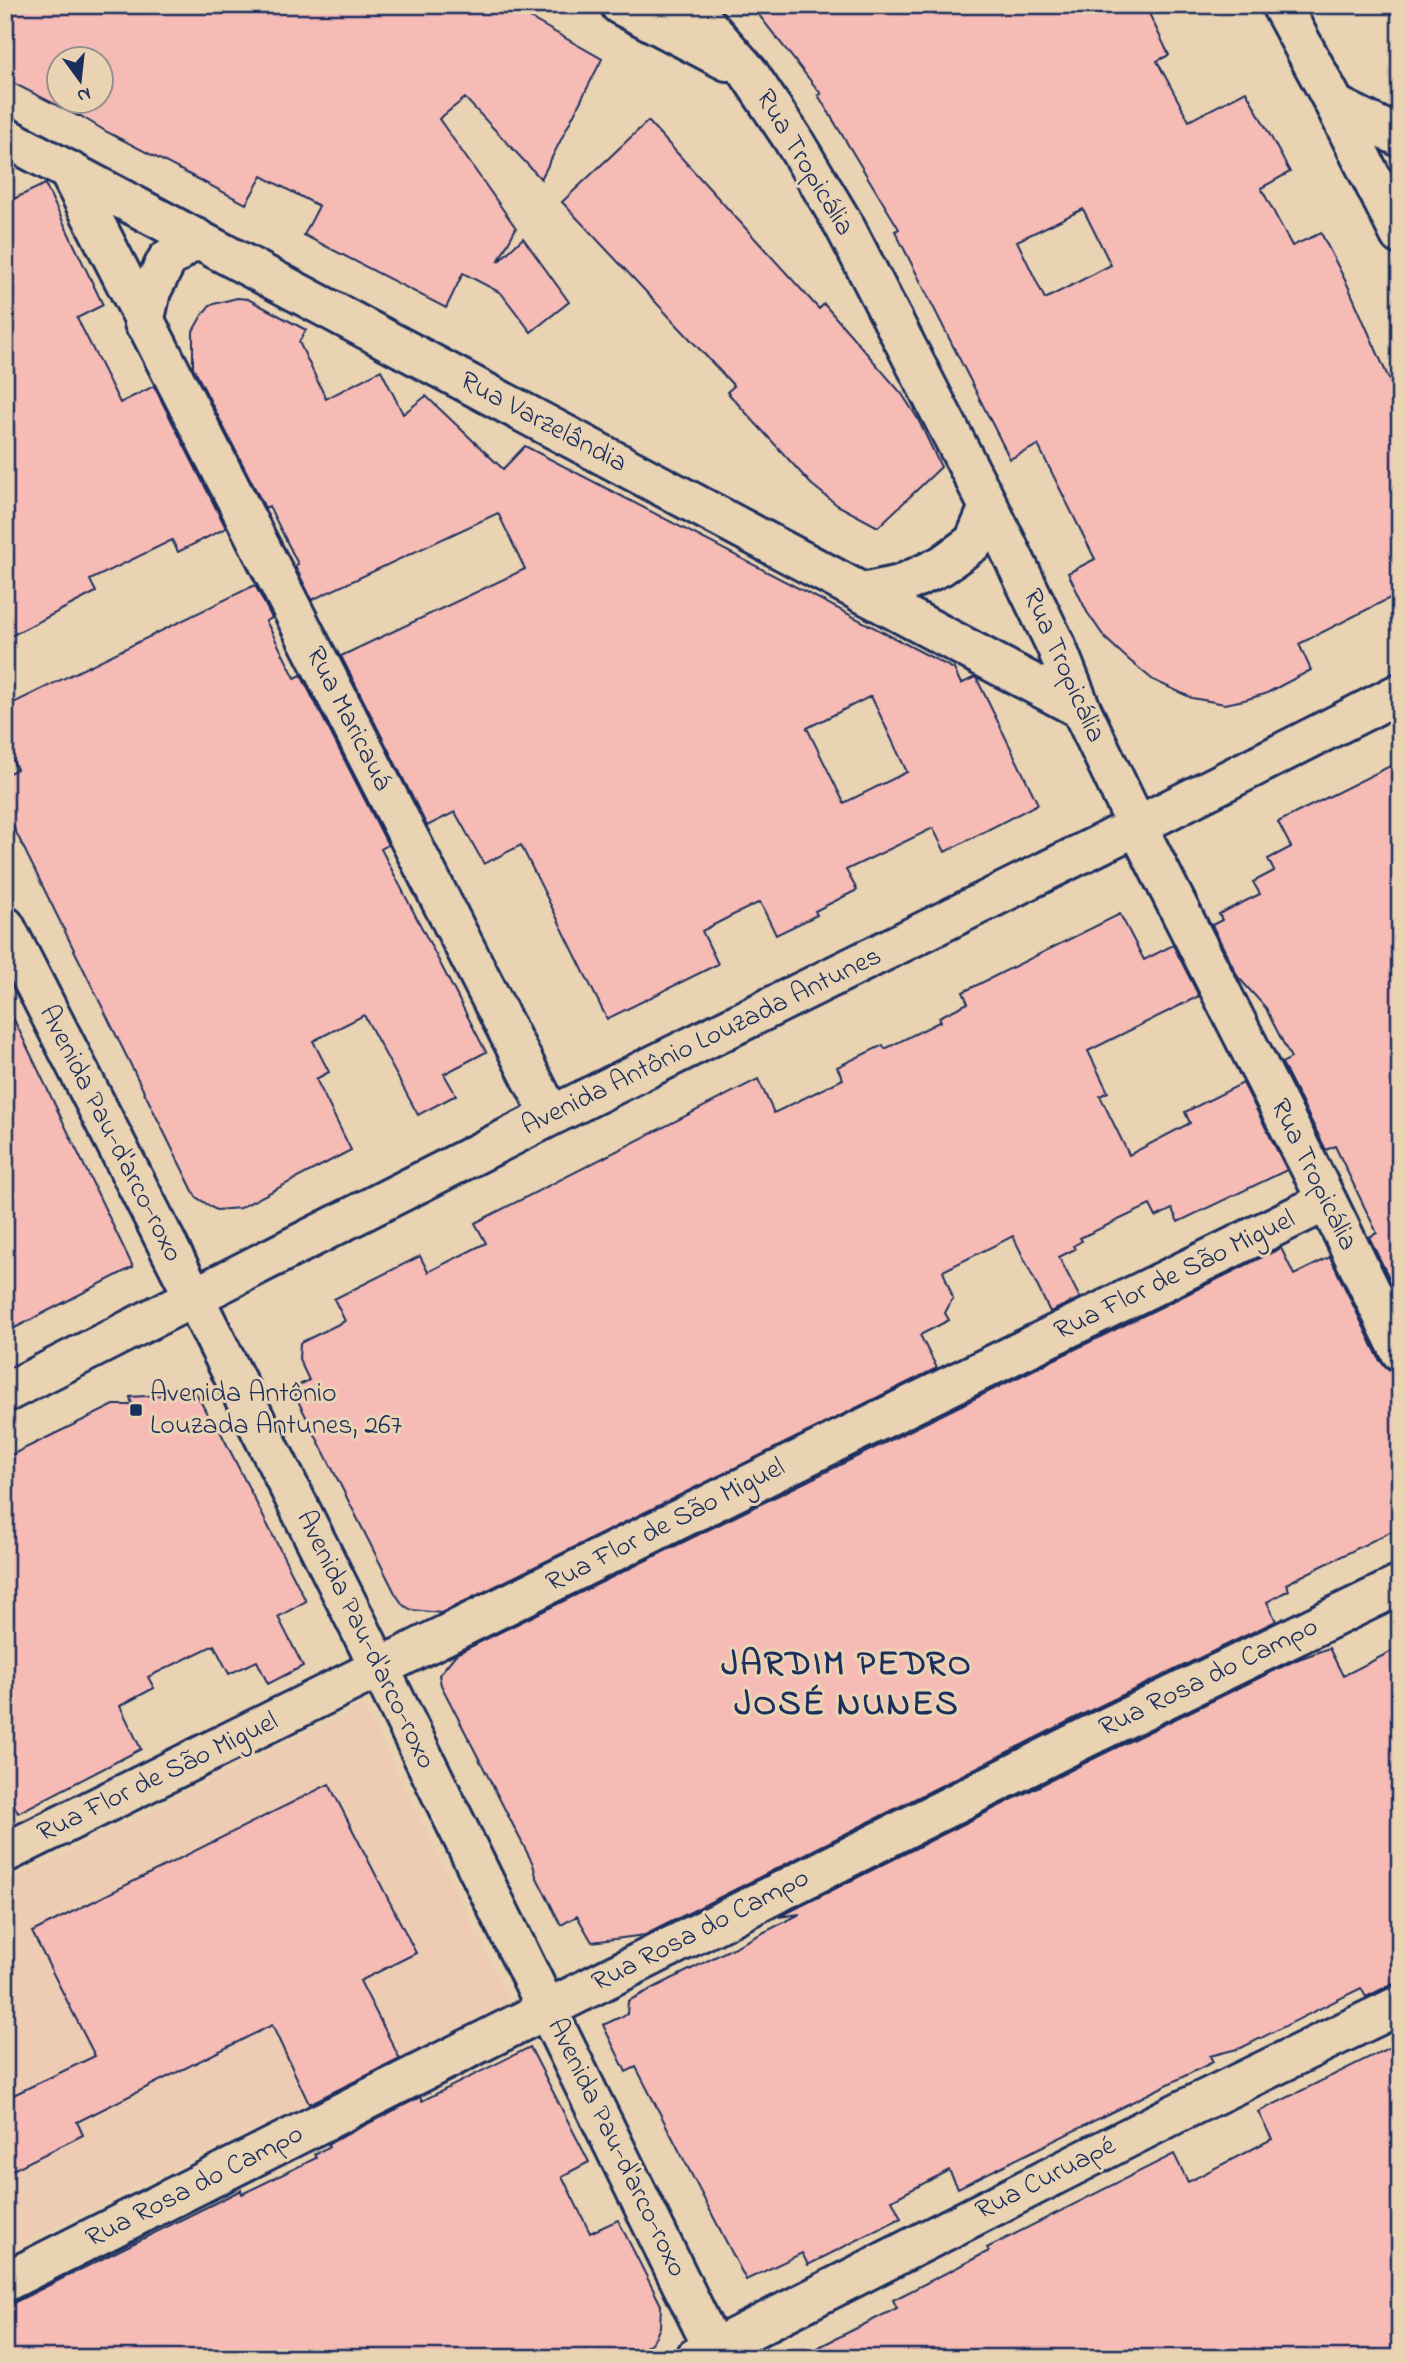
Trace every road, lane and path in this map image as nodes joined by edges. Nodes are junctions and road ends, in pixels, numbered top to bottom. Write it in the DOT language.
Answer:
graph roads {
  1 [pos="620,5"];
  2 [pos="689,5"];
  3 [pos="1281,5"];
  4 [pos="748,72"];
  5 [pos="1335,105"];
  6 [pos="5,137"];
  7 [pos="1400,137"];
  8 [pos="68,170"];
  9 [pos="1400,235"];
  10 [pos="196,238"];
  11 [pos="144,323"];
  12 [pos="989,507"];
  13 [pos="862,593"];
  14 [pos="1400,693"];
  15 [pos="1081,709"];
  16 [pos="1137,826"];
  17 [pos="5,926"];
  18 [pos="551,1116"];
  19 [pos="1327,1201"];
  20 [pos="194,1297"];
  21 [pos="1400,1351"];
  22 [pos="5,1393"];
  23 [pos="1400,1585"];
  24 [pos="380,1669"];
  25 [pos="5,1853"];
  26 [pos="1400,2005"];
  27 [pos="548,2008"];
  28 [pos="5,2282"];
  29 [pos="709,2355"];
  1 -- 4 [label="street"];
  2 -- 4 [label="street, Rua Tropicália"];
  3 -- 5 [label="street"];
  4 -- 12 [label="street, Rua Tropicália"];
  5 -- 7 [label="street"];
  5 -- 9 [label="street"];
  6 -- 8 [label="street, Rua Varzelândia"];
  8 -- 10 [label="street, Rua Varzelândia"];
  8 -- 11 [label="street, Rua Maricauá"];
  10 -- 11 [label="street"];
  10 -- 13 [label="street, Rua Varzelândia"];
  11 -- 18 [label="street, Rua Maricauá"];
  12 -- 13 [label="street"];
  12 -- 15 [label="street, Rua Tropicália"];
  13 -- 15 [label="street, Rua Varzelândia"];
  14 -- 16 [label="street, Avenida Antônio Louzada Antunes"];
  15 -- 16 [label="street, Rua Tropicália"];
  16 -- 18 [label="street, Avenida Antônio Louzada Antunes"];
  16 -- 19 [label="street, Rua Tropicália"];
  17 -- 20 [label="street, Avenida Pau-d'arco-roxo"];
  18 -- 20 [label="street, Avenida Antônio Louzada Antunes"];
  19 -- 21 [label="street, Rua Tropicália"];
  19 -- 24 [label="street, Rua Flor de São Miguel"];
  20 -- 22 [label="street, Avenida Antônio Louzada Antunes"];
  20 -- 24 [label="street, Avenida Pau-d'arco-roxo"];
  23 -- 27 [label="street, Rua Rosa do Campo"];
  24 -- 25 [label="street, Rua Flor de São Miguel"];
  24 -- 27 [label="street, Avenida Pau-d'arco-roxo"];
  26 -- 29 [label="street, Rua Curuapé"];
  27 -- 28 [label="street, Rua Rosa do Campo"];
  27 -- 29 [label="street, Avenida Pau-d'arco-roxo"];
}
